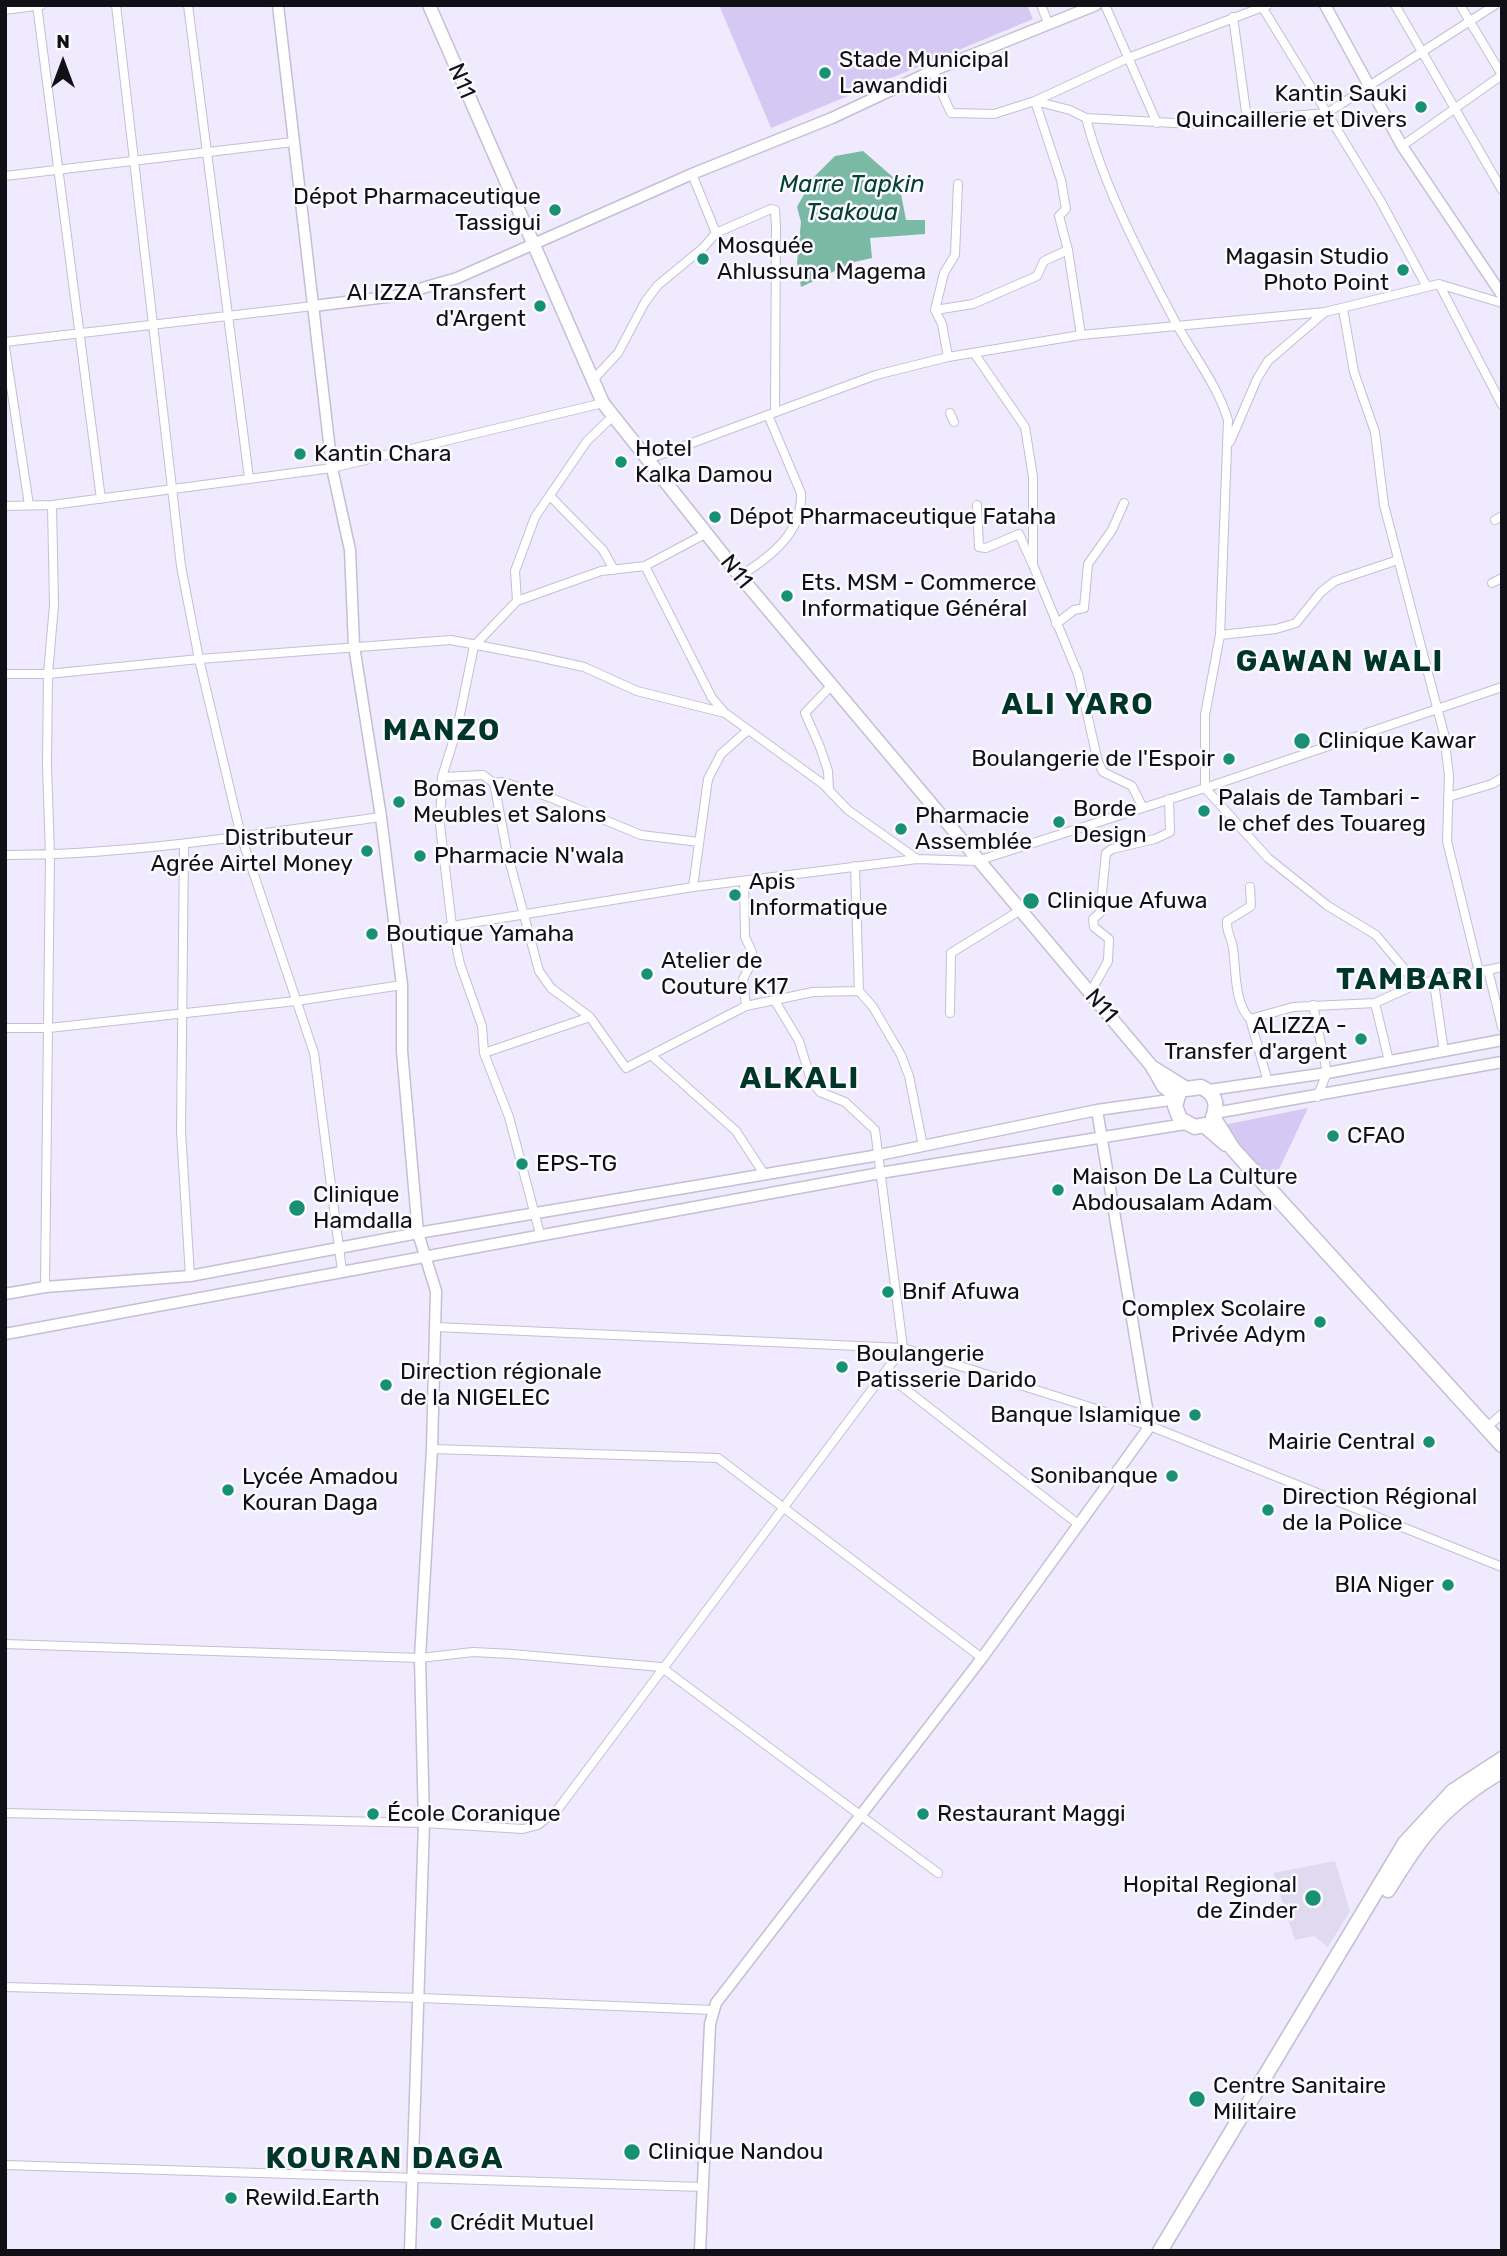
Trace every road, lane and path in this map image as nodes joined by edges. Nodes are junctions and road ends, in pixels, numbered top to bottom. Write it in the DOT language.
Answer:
graph roads {
  1 [pos="116,5"];
  2 [pos="188,5"];
  3 [pos="278,5"];
  4 [pos="429,5"];
  5 [pos="1041,5"];
  6 [pos="1096,5"];
  7 [pos="1105,5"];
  8 [pos="1325,5"];
  9 [pos="1395,5"];
  10 [pos="1460,5"];
  11 [pos="1495,5"];
  12 [pos="39,6"];
  13 [pos="1264,6"];
  14 [pos="5,10"];
  15 [pos="1233,17"];
  16 [pos="1470,22"];
  17 [pos="1048,23"];
  18 [pos="1421,52"];
  19 [pos="1128,58"];
  20 [pos="932,71"];
  21 [pos="1502,75"];
  22 [pos="1371,88"];
  23 [pos="1035,101"];
  24 [pos="1456,108"];
  25 [pos="1327,113"];
  26 [pos="1086,118"];
  27 [pos="1247,120"];
  28 [pos="1157,123"];
  29 [pos="293,142"];
  30 [pos="1402,146"];
  31 [pos="207,152"];
  32 [pos="135,159"];
  33 [pos="57,168"];
  34 [pos="692,174"];
  35 [pos="5,176"];
  36 [pos="958,184"];
  37 [pos="1502,190"];
  38 [pos="716,233"];
  39 [pos="531,244"];
  40 [pos="1068,250"];
  41 [pos="1439,284"];
  42 [pos="1426,285"];
  43 [pos="1502,295"];
  44 [pos="1502,303"];
  45 [pos="313,306"];
  46 [pos="1343,309"];
  47 [pos="935,310"];
  48 [pos="1325,312"];
  49 [pos="226,317"];
  50 [pos="1176,324"];
  51 [pos="152,325"];
  52 [pos="78,334"];
  53 [pos="1081,335"];
  54 [pos="5,345"];
  55 [pos="974,353"];
  56 [pos="948,357"];
  57 [pos="592,381"];
  58 [pos="603,403"];
  59 [pos="1502,405"];
  60 [pos="950,412"];
  61 [pos="771,413"];
  62 [pos="612,416"];
  63 [pos="954,422"];
  64 [pos="1228,448"];
  65 [pos="646,460"];
  66 [pos="332,468"];
  67 [pos="249,478"];
  68 [pos="174,487"];
  69 [pos="551,497"];
  70 [pos="101,499"];
  71 [pos="1125,502"];
  72 [pos="29,505"];
  73 [pos="52,505"];
  74 [pos="977,505"];
  75 [pos="5,506"];
  76 [pos="705,534"];
  77 [pos="1398,560"];
  78 [pos="1033,565"];
  79 [pos="645,566"];
  80 [pos="614,569"];
  81 [pos="740,576"];
  82 [pos="1502,578"];
  83 [pos="1492,583"];
  84 [pos="517,601"];
  85 [pos="1056,624"];
  86 [pos="1220,635"];
  87 [pos="354,646"];
  88 [pos="474,646"];
  89 [pos="199,659"];
  90 [pos="5,674"];
  91 [pos="48,674"];
  92 [pos="831,686"];
  93 [pos="1502,687"];
  94 [pos="1438,707"];
  95 [pos="725,713"];
  96 [pos="748,730"];
  97 [pos="442,777"];
  98 [pos="1502,778"];
  99 [pos="494,783"];
  100 [pos="1205,788"];
  101 [pos="830,792"];
  102 [pos="1448,797"];
  103 [pos="1169,799"];
  104 [pos="1142,806"];
  105 [pos="381,817"];
  106 [pos="241,836"];
  107 [pos="699,842"];
  108 [pos="184,845"];
  109 [pos="5,855"];
  110 [pos="50,855"];
  111 [pos="916,859"];
  112 [pos="977,861"];
  113 [pos="855,866"];
  114 [pos="744,882"];
  115 [pos="693,887"];
  116 [pos="1251,887"];
  117 [pos="1019,911"];
  118 [pos="524,914"];
  119 [pos="452,926"];
  120 [pos="396,939"];
  121 [pos="1502,967"];
  122 [pos="1484,971"];
  123 [pos="1434,983"];
  124 [pos="1417,984"];
  125 [pos="401,985"];
  126 [pos="859,990"];
  127 [pos="1090,993"];
  128 [pos="296,1001"];
  129 [pos="775,1001"];
  130 [pos="1375,1003"];
  131 [pos="1313,1005"];
  132 [pos="746,1006"];
  133 [pos="180,1013"];
  134 [pos="950,1013"];
  135 [pos="590,1017"];
  136 [pos="1250,1019"];
  137 [pos="1502,1027"];
  138 [pos="5,1028"];
  139 [pos="49,1028"];
  140 [pos="1502,1040"];
  141 [pos="1444,1052"];
  142 [pos="484,1053"];
  143 [pos="651,1055"];
  144 [pos="1389,1061"];
  145 [pos="1502,1062"];
  146 [pos="1154,1069"];
  147 [pos="1327,1073"];
  148 [pos="1268,1082"];
  149 [pos="1209,1090"];
  150 [pos="1180,1095"];
  151 [pos="1317,1097"];
  152 [pos="1097,1110"];
  153 [pos="1211,1119"];
  154 [pos="1185,1124"];
  155 [pos="1100,1139"];
  156 [pos="923,1146"];
  157 [pos="879,1155"];
  158 [pos="880,1173"];
  159 [pos="764,1174"];
  160 [pos="534,1214"];
  161 [pos="418,1233"];
  162 [pos="540,1234"];
  163 [pos="338,1248"];
  164 [pos="424,1257"];
  165 [pos="342,1271"];
  166 [pos="190,1276"];
  167 [pos="46,1287"];
  168 [pos="5,1294"];
  169 [pos="436,1327"];
  170 [pos="5,1334"];
  171 [pos="903,1348"];
  172 [pos="886,1374"];
  173 [pos="1502,1413"];
  174 [pos="1150,1426"];
  175 [pos="1486,1428"];
  176 [pos="1502,1445"];
  177 [pos="432,1450"];
  178 [pos="785,1507"];
  179 [pos="1078,1524"];
  180 [pos="1502,1567"];
  181 [pos="5,1644"];
  182 [pos="420,1658"];
  183 [pos="982,1658"];
  184 [pos="661,1667"];
  185 [pos="1502,1759"];
  186 [pos="1502,1771"];
  187 [pos="5,1813"];
  188 [pos="862,1814"];
  189 [pos="424,1823"];
  190 [pos="938,1873"];
  191 [pos="5,1987"];
  192 [pos="421,1998"];
  193 [pos="713,2010"];
  194 [pos="1227,2147"];
  195 [pos="5,2165"];
  196 [pos="413,2178"];
  197 [pos="703,2187"];
  198 [pos="410,2251"];
  199 [pos="700,2251"];
  200 [pos="1160,2251"];
  201 [pos="1170,2251"];
  1 -- 32 [label="street"];
  2 -- 31 [label="street"];
  3 -- 29 [label="street"];
  4 -- 39 [label="main road, N11"];
  5 -- 17 [label="street"];
  6 -- 17 [label="street"];
  7 -- 19 [label="street"];
  8 -- 22 [label="street"];
  9 -- 18 [label="street"];
  10 -- 16 [label="street"];
  11 -- 16 [label="street"];
  12 -- 14 [label="street"];
  12 -- 33 [label="street"];
  13 -- 15 [label="street"];
  13 -- 25 [label="street"];
  15 -- 19 [label="street"];
  15 -- 27 [label="street"];
  16 -- 18 [label="street"];
  16 -- 21 [label="street"];
  17 -- 20 [label="street"];
  18 -- 22 [label="street"];
  18 -- 24 [label="street"];
  19 -- 23 [label="street"];
  19 -- 28 [label="street"];
  20 -- 23 [label="street"];
  20 -- 34 [label="street"];
  21 -- 24 [label="street"];
  22 -- 25 [label="street"];
  22 -- 30 [label="street"];
  23 -- 26 [label="street"];
  23 -- 40 [label="street"];
  24 -- 30 [label="street"];
  24 -- 37 [label="street"];
  25 -- 27 [label="street"];
  25 -- 42 [label="street"];
  26 -- 28 [label="street"];
  26 -- 50 [label="street"];
  27 -- 28 [label="street"];
  29 -- 31 [label="street"];
  29 -- 45 [label="street"];
  30 -- 43 [label="street"];
  31 -- 32 [label="street"];
  31 -- 49 [label="street"];
  32 -- 33 [label="street"];
  32 -- 51 [label="street"];
  33 -- 35 [label="street"];
  33 -- 52 [label="street"];
  34 -- 38 [label="street"];
  34 -- 39 [label="street"];
  36 -- 47 [label="street"];
  38 -- 57 [label="street"];
  38 -- 61 [label="street"];
  39 -- 45 [label="street"];
  39 -- 57 [label="main road, N11"];
  40 -- 47 [label="street"];
  40 -- 53 [label="street"];
  41 -- 42 [label="street"];
  41 -- 44 [label="street"];
  41 -- 59 [label="street"];
  42 -- 46 [label="street"];
  45 -- 49 [label="street"];
  45 -- 66 [label="street"];
  46 -- 48 [label="street"];
  46 -- 77 [label="street"];
  47 -- 56 [label="street"];
  48 -- 50 [label="street"];
  48 -- 64 [label="street"];
  49 -- 51 [label="street"];
  49 -- 67 [label="street"];
  50 -- 53 [label="street"];
  50 -- 64 [label="street"];
  51 -- 52 [label="street"];
  51 -- 68 [label="street"];
  52 -- 54 [label="street"];
  52 -- 70 [label="street"];
  53 -- 55 [label="street"];
  54 -- 72 [label="street"];
  55 -- 56 [label="street"];
  55 -- 78 [label="street"];
  56 -- 61 [label="street"];
  57 -- 58 [label="main road, N11"];
  58 -- 62 [label="main road, N11"];
  58 -- 66 [label="street"];
  60 -- 63 [label="street"];
  61 -- 65 [label="street"];
  61 -- 81 [label="street"];
  62 -- 65 [label="main road, N11"];
  62 -- 69 [label="street"];
  64 -- 86 [label="street"];
  65 -- 76 [label="main road, N11"];
  66 -- 67 [label="street"];
  66 -- 87 [label="street"];
  67 -- 68 [label="street"];
  68 -- 70 [label="street"];
  68 -- 89 [label="street"];
  69 -- 80 [label="street"];
  69 -- 84 [label="street"];
  70 -- 73 [label="street"];
  71 -- 85 [label="street"];
  72 -- 73 [label="street"];
  72 -- 75 [label="street"];
  73 -- 91 [label="street"];
  74 -- 78 [label="street"];
  76 -- 79 [label="street"];
  76 -- 81 [label="main road, N11"];
  77 -- 86 [label="street"];
  77 -- 94 [label="street"];
  78 -- 85 [label="street"];
  79 -- 80 [label="street"];
  79 -- 95 [label="street"];
  80 -- 84 [label="street"];
  81 -- 92 [label="main road, N11"];
  82 -- 83 [label="street"];
  84 -- 88 [label="street"];
  85 -- 104 [label="street"];
  86 -- 100 [label="street"];
  87 -- 88 [label="street"];
  87 -- 89 [label="street"];
  87 -- 105 [label="street"];
  88 -- 95 [label="street"];
  88 -- 97 [label="street"];
  89 -- 91 [label="street"];
  89 -- 106 [label="street"];
  90 -- 91 [label="street"];
  91 -- 110 [label="street"];
  92 -- 101 [label="street"];
  92 -- 112 [label="main road, N11"];
  93 -- 94 [label="street"];
  94 -- 100 [label="street"];
  94 -- 102 [label="street"];
  95 -- 96 [label="street"];
  96 -- 101 [label="street"];
  96 -- 107 [label="street"];
  97 -- 99 [label="street"];
  97 -- 119 [label="street"];
  98 -- 102 [label="street"];
  99 -- 107 [label="street"];
  99 -- 118 [label="street"];
  100 -- 103 [label="street"];
  100 -- 124 [label="street"];
  101 -- 111 [label="street"];
  102 -- 122 [label="street"];
  103 -- 104 [label="street"];
  103 -- 127 [label="street"];
  104 -- 112 [label="street"];
  105 -- 106 [label="street"];
  105 -- 120 [label="street"];
  106 -- 108 [label="street"];
  106 -- 128 [label="street"];
  107 -- 115 [label="street"];
  108 -- 110 [label="street"];
  108 -- 133 [label="street"];
  109 -- 110 [label="street"];
  110 -- 139 [label="street"];
  111 -- 112 [label="street"];
  111 -- 113 [label="street"];
  112 -- 117 [label="main road, N11"];
  113 -- 114 [label="street"];
  113 -- 126 [label="street"];
  114 -- 115 [label="street"];
  114 -- 132 [label="street"];
  115 -- 118 [label="street"];
  116 -- 136 [label="street"];
  117 -- 127 [label="main road, N11"];
  117 -- 134 [label="street"];
  118 -- 119 [label="street"];
  118 -- 135 [label="street"];
  119 -- 120 [label="street"];
  119 -- 142 [label="street"];
  120 -- 125 [label="street"];
  121 -- 122 [label="street"];
  122 -- 123 [label="street"];
  122 -- 137 [label="street"];
  123 -- 124 [label="street"];
  123 -- 141 [label="street"];
  124 -- 130 [label="street"];
  125 -- 128 [label="street"];
  125 -- 161 [label="street"];
  126 -- 129 [label="street"];
  126 -- 156 [label="street"];
  127 -- 146 [label="main road, N11"];
  128 -- 133 [label="street"];
  128 -- 163 [label="street"];
  129 -- 132 [label="street"];
  129 -- 157 [label="street"];
  130 -- 131 [label="street"];
  130 -- 144 [label="street"];
  131 -- 136 [label="street"];
  131 -- 147 [label="street"];
  132 -- 143 [label="street"];
  133 -- 139 [label="street"];
  133 -- 166 [label="street"];
  135 -- 142 [label="street"];
  135 -- 143 [label="street"];
  136 -- 148 [label="street"];
  138 -- 139 [label="street"];
  139 -- 167 [label="street"];
  140 -- 141 [label="street"];
  141 -- 144 [label="street"];
  142 -- 160 [label="street"];
  143 -- 159 [label="street"];
  144 -- 147 [label="street"];
  145 -- 151 [label="street"];
  146 -- 150 [label="highway"];
  147 -- 148 [label="street"];
  147 -- 151 [label="street"];
  148 -- 149 [label="street"];
  149 -- 150 [label="highway"];
  149 -- 153 [label="highway"];
  150 -- 152 [label="street"];
  150 -- 154 [label="highway"];
  151 -- 153 [label="street"];
  152 -- 155 [label="street"];
  152 -- 156 [label="street"];
  153 -- 154 [label="highway"];
  153 -- 175 [label="highway"];
  154 -- 155 [label="street"];
  155 -- 158 [label="street"];
  155 -- 174 [label="street"];
  156 -- 157 [label="street"];
  157 -- 158 [label="street"];
  157 -- 159 [label="street"];
  158 -- 162 [label="street"];
  158 -- 171 [label="street"];
  159 -- 160 [label="street"];
  160 -- 161 [label="street"];
  160 -- 162 [label="street"];
  161 -- 163 [label="street"];
  161 -- 164 [label="street"];
  162 -- 164 [label="street"];
  163 -- 165 [label="street"];
  163 -- 166 [label="street"];
  164 -- 165 [label="street"];
  164 -- 169 [label="street"];
  165 -- 170 [label="street"];
  166 -- 167 [label="street"];
  167 -- 168 [label="street"];
  169 -- 171 [label="street"];
  169 -- 177 [label="street"];
  171 -- 172 [label="street"];
  171 -- 174 [label="street"];
  172 -- 178 [label="street"];
  172 -- 179 [label="street"];
  173 -- 175 [label="street"];
  174 -- 179 [label="street"];
  174 -- 180 [label="street"];
  175 -- 176 [label="highway"];
  177 -- 178 [label="street"];
  177 -- 182 [label="street"];
  178 -- 183 [label="street"];
  178 -- 184 [label="street"];
  179 -- 183 [label="street"];
  181 -- 182 [label="street"];
  182 -- 184 [label="street"];
  182 -- 189 [label="street"];
  183 -- 188 [label="street"];
  184 -- 188 [label="street"];
  184 -- 189 [label="street"];
  185 -- 194 [label="highway"];
  186 -- 194 [label="highway"];
  187 -- 189 [label="street"];
  188 -- 190 [label="street"];
  188 -- 193 [label="street"];
  189 -- 192 [label="street"];
  191 -- 192 [label="street"];
  192 -- 193 [label="street"];
  192 -- 196 [label="street"];
  193 -- 197 [label="street"];
  194 -- 200 [label="highway"];
  194 -- 201 [label="highway"];
  195 -- 196 [label="street"];
  196 -- 197 [label="street"];
  196 -- 198 [label="street"];
  197 -- 199 [label="street"];
}
